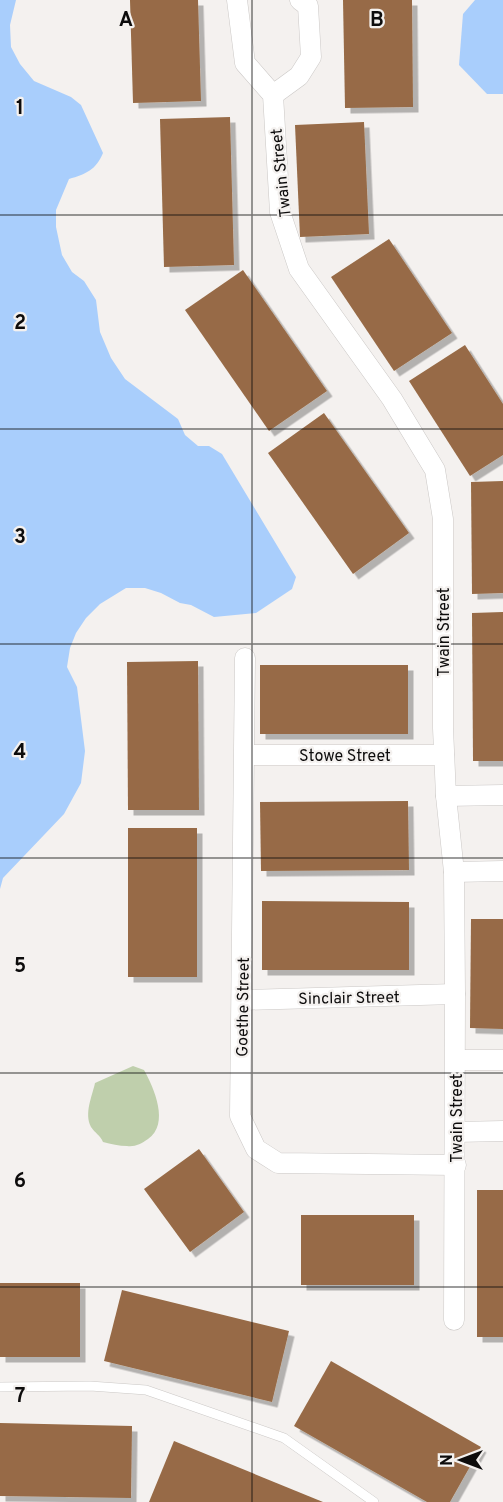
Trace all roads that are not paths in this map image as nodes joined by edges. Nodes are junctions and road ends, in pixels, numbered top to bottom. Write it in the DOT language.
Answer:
graph roads {
  1 [pos="237,0"];
  2 [pos="300,0"];
  3 [pos="273,95"];
  4 [pos="245,658"];
  5 [pos="245,755"];
  6 [pos="444,755"];
  7 [pos="503,795"];
  8 [pos="446,796"];
  9 [pos="503,871"];
  10 [pos="454,872"];
  11 [pos="455,994"];
  12 [pos="242,1000"];
  13 [pos="456,1060"];
  14 [pos="503,1060"];
  15 [pos="503,1131"];
  16 [pos="456,1132"];
  17 [pos="456,1166"];
  18 [pos="454,1320"];
  19 [pos="0,1387"];
  20 [pos="374,1502"];
  1 -- 3 [label="street"];
  2 -- 3 [label="street"];
  3 -- 6 [label="street, Twain Street"];
  4 -- 5 [label="street, Goethe Street"];
  5 -- 6 [label="street, Stowe Street"];
  5 -- 12 [label="street, Goethe Street"];
  6 -- 8 [label="street, Twain Street"];
  7 -- 8 [label="street"];
  8 -- 10 [label="street, Twain Street"];
  9 -- 10 [label="street"];
  10 -- 11 [label="street, Twain Street"];
  11 -- 12 [label="street, Sinclair Street"];
  11 -- 13 [label="street, Twain Street"];
  12 -- 17 [label="street, Goethe Street"];
  13 -- 14 [label="street"];
  13 -- 16 [label="street, Twain Street"];
  15 -- 16 [label="street"];
  16 -- 17 [label="street, Twain Street"];
  17 -- 18 [label="street, Twain Street"];
  19 -- 20 [label="lane"];
}
